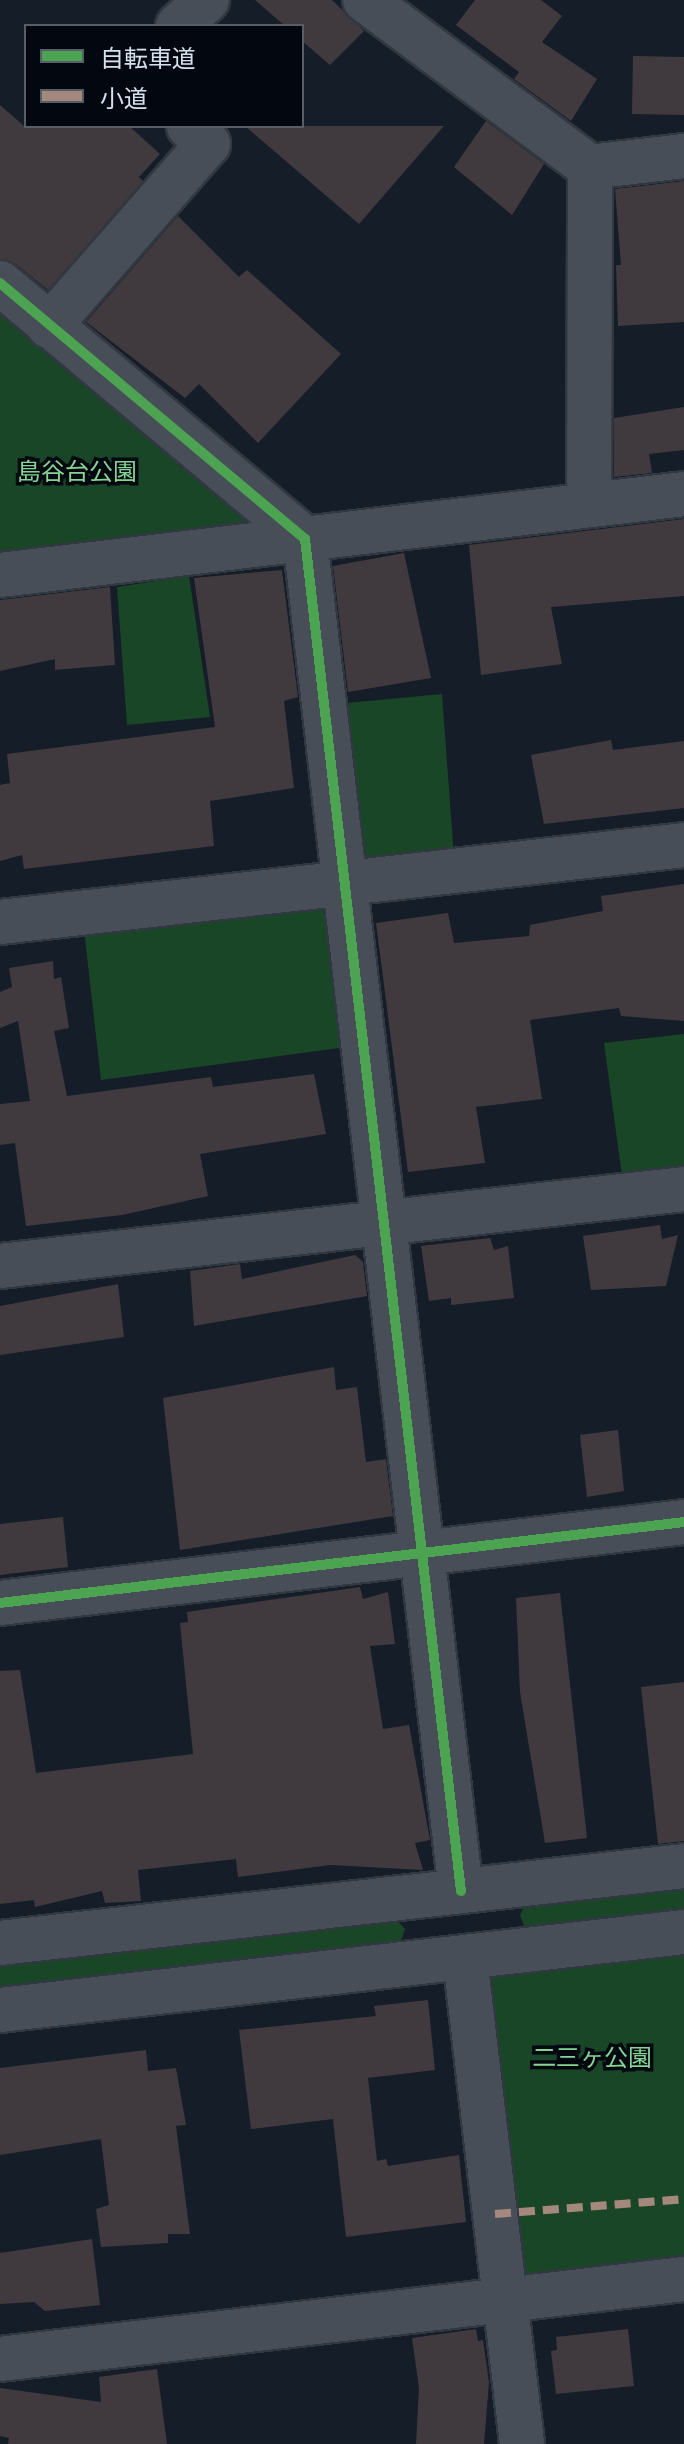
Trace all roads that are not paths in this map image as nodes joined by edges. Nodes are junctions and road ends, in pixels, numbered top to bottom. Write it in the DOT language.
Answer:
graph roads {
  1 [pos="207,0"];
  2 [pos="365,0"];
  3 [pos="180,24"];
  4 [pos="191,128"];
  5 [pos="684,156"];
  6 [pos="590,167"];
  7 [pos="0,283"];
  8 [pos="49,326"];
  9 [pos="684,494"];
  10 [pos="589,504"];
  11 [pos="305,539"];
  12 [pos="0,575"];
  13 [pos="684,845"];
  14 [pos="348,882"];
  15 [pos="0,922"];
  16 [pos="684,1189"];
  17 [pos="388,1223"];
  18 [pos="0,1266"];
  19 [pos="684,1522"];
  20 [pos="425,1551"];
  21 [pos="0,1603"];
  22 [pos="684,1866"];
  23 [pos="461,1891"];
  24 [pos="684,1932"];
  25 [pos="0,1943"];
  26 [pos="465,1958"];
  27 [pos="0,2010"];
  28 [pos="684,2279"];
  29 [pos="506,2299"];
  30 [pos="0,2359"];
  31 [pos="522,2444"];
  1 -- 3 [label="street"];
  2 -- 6 [label="street"];
  4 -- 8 [label="street"];
  5 -- 6 [label="street"];
  6 -- 10 [label="street"];
  7 -- 8 [label="street"];
  8 -- 11 [label="street"];
  9 -- 10 [label="street"];
  10 -- 11 [label="street"];
  11 -- 12 [label="street"];
  11 -- 14 [label="street"];
  13 -- 14 [label="street"];
  14 -- 15 [label="street"];
  14 -- 17 [label="street"];
  16 -- 17 [label="street"];
  17 -- 18 [label="street"];
  17 -- 20 [label="street"];
  19 -- 20 [label="street"];
  20 -- 21 [label="street"];
  20 -- 23 [label="street"];
  22 -- 23 [label="street"];
  23 -- 25 [label="street"];
  24 -- 26 [label="street"];
  26 -- 27 [label="street"];
  26 -- 29 [label="street"];
  28 -- 29 [label="street"];
  29 -- 30 [label="street"];
  29 -- 31 [label="street"];
}
